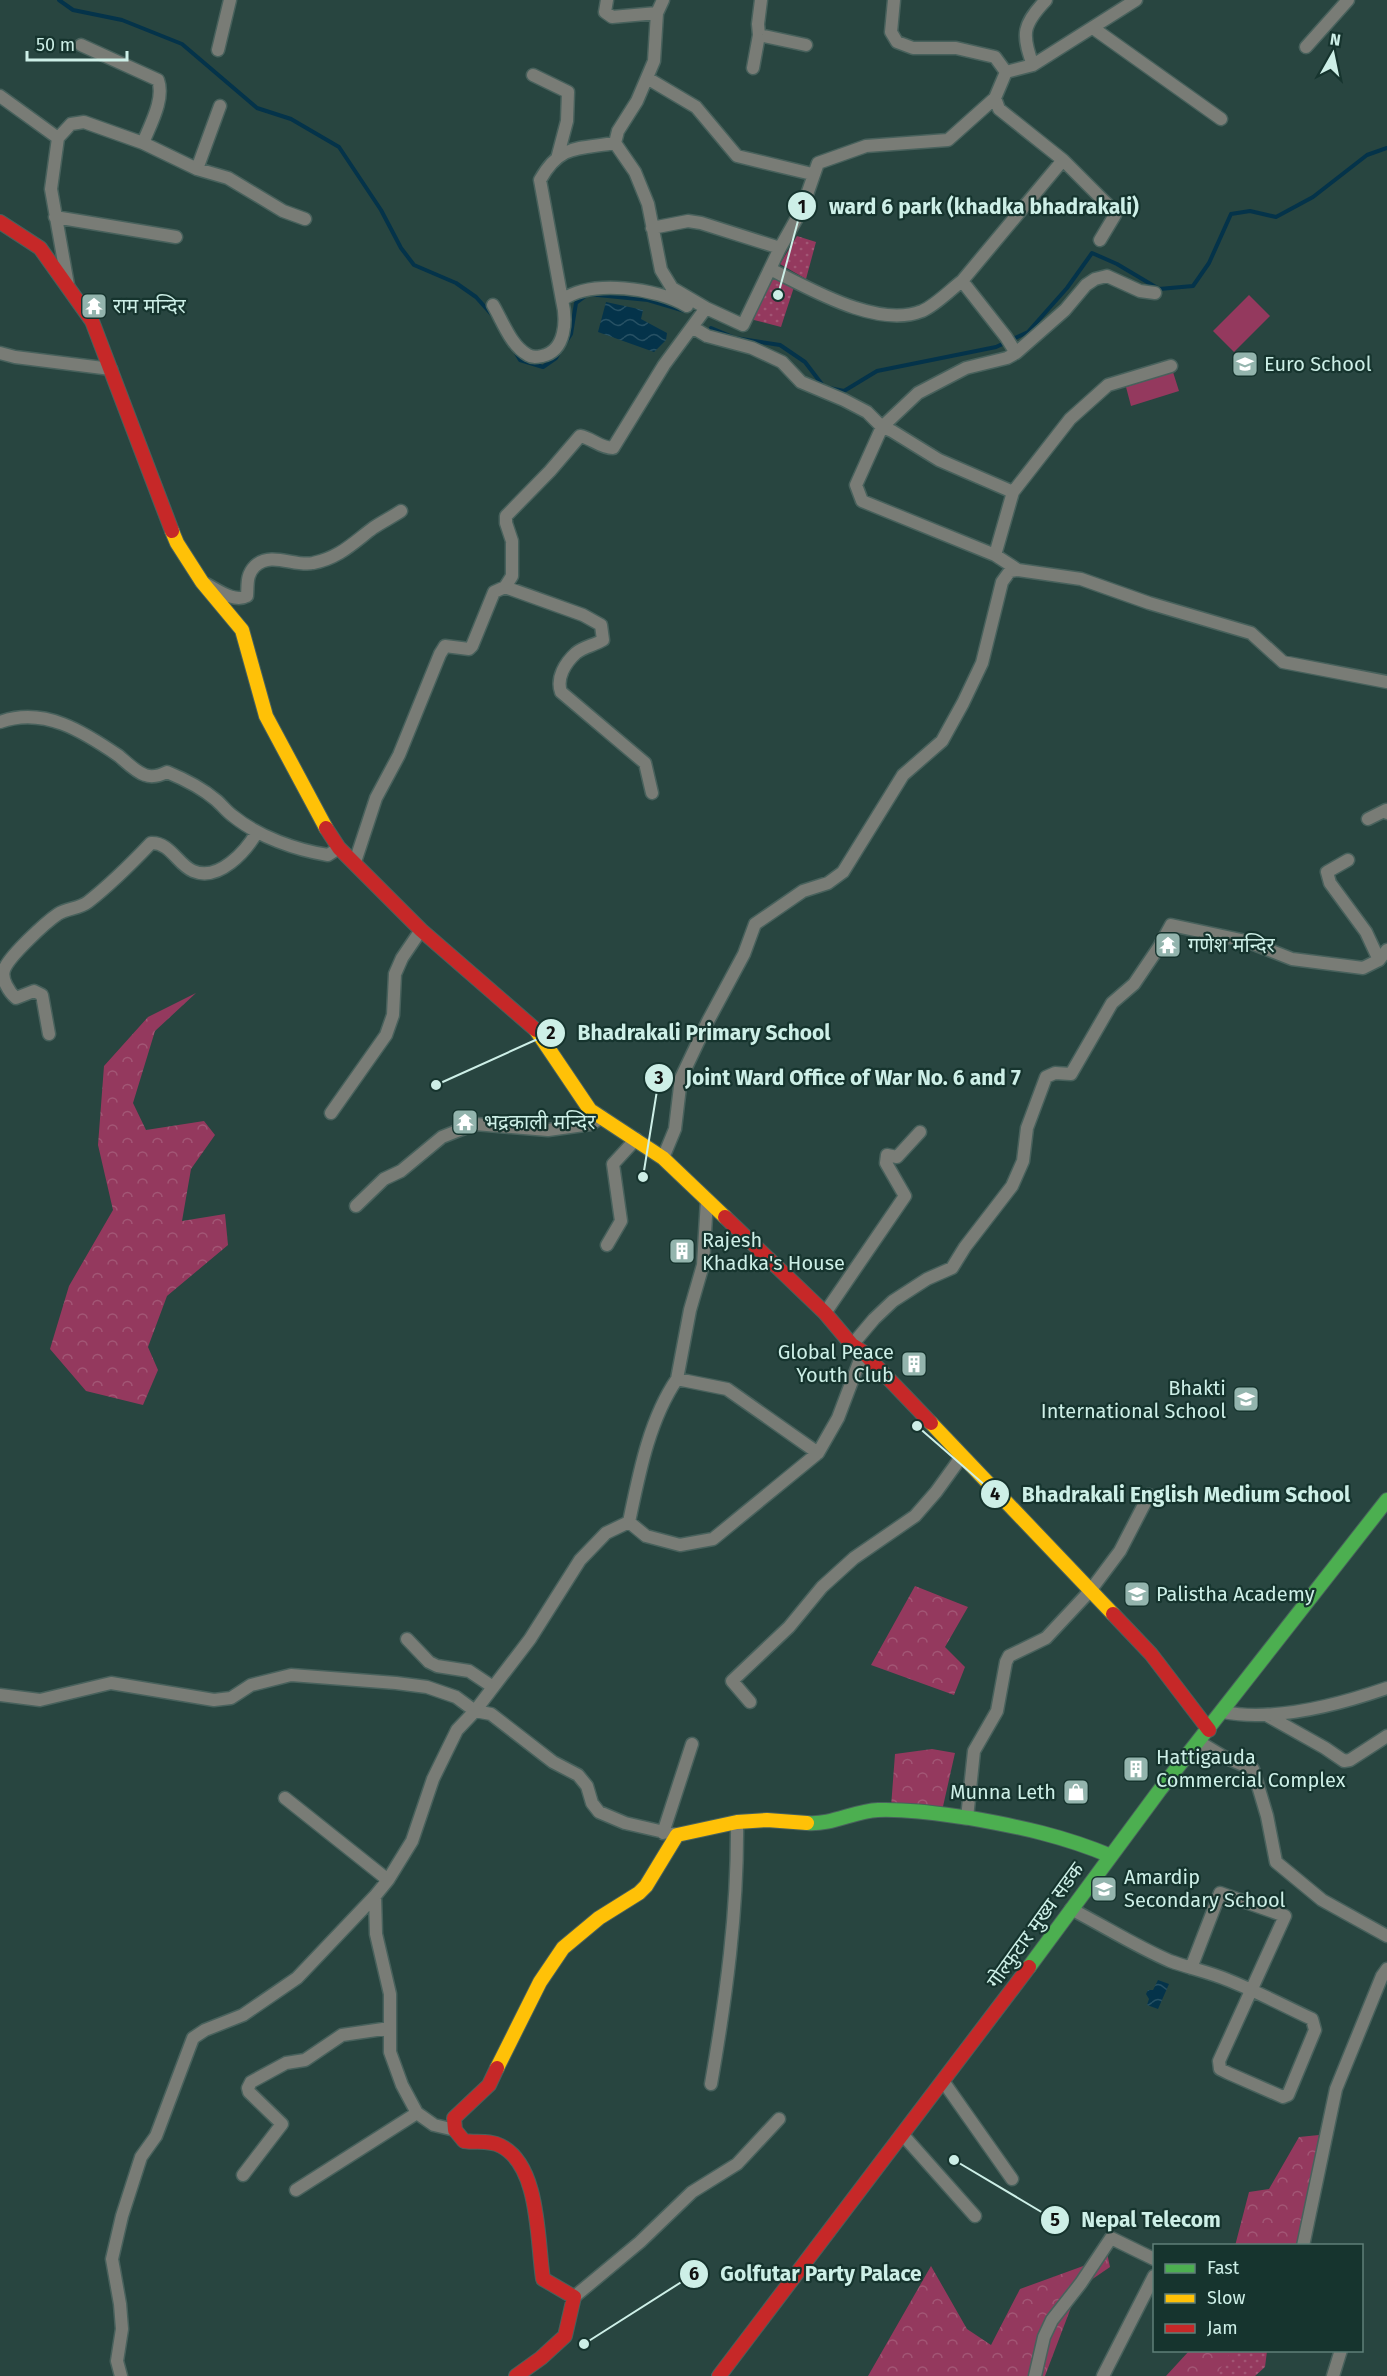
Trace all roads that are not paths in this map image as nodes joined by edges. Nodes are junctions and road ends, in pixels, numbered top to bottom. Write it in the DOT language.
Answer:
graph roads {
  1 [pos="230,0"];
  2 [pos="608,0"];
  3 [pos="663,0"];
  4 [pos="761,0"];
  5 [pos="894,0"];
  6 [pos="1046,0"];
  7 [pos="1136,0"];
  8 [pos="1348,0"];
  9 [pos="657,13"];
  10 [pos="1093,28"];
  11 [pos="759,35"];
  12 [pos="81,45"];
  13 [pos="806,45"];
  14 [pos="1306,47"];
  15 [pos="218,50"];
  16 [pos="1034,65"];
  17 [pos="753,68"];
  18 [pos="1006,72"];
  19 [pos="532,75"];
  20 [pos="647,78"];
  21 [pos="0,96"];
  22 [pos="995,98"];
  23 [pos="220,106"];
  24 [pos="1221,119"];
  25 [pos="58,138"];
  26 [pos="143,143"];
  27 [pos="615,143"];
  28 [pos="558,155"];
  29 [pos="1063,160"];
  30 [pos="197,169"];
  31 [pos="812,174"];
  32 [pos="56,217"];
  33 [pos="305,219"];
  34 [pos="0,222"];
  35 [pos="652,228"];
  36 [pos="176,237"];
  37 [pos="1100,240"];
  38 [pos="780,248"];
  39 [pos="770,269"];
  40 [pos="962,281"];
  41 [pos="69,286"];
  42 [pos="1155,293"];
  43 [pos="562,300"];
  44 [pos="493,305"];
  45 [pos="704,311"];
  46 [pos="692,327"];
  47 [pos="1016,352"];
  48 [pos="0,353"];
  49 [pos="1171,366"];
  50 [pos="111,369"];
  51 [pos="882,427"];
  52 [pos="1013,492"];
  53 [pos="401,511"];
  54 [pos="995,555"];
  55 [pos="1018,570"];
  56 [pos="202,582"];
  57 [pos="505,587"];
  58 [pos="1387,682"];
  59 [pos="0,722"];
  60 [pos="652,793"];
  61 [pos="1387,813"];
  62 [pos="1368,819"];
  63 [pos="257,832"];
  64 [pos="339,848"];
  65 [pos="1348,860"];
  66 [pos="355,862"];
  67 [pos="421,930"];
  68 [pos="1387,950"];
  69 [pos="1379,960"];
  70 [pos="49,1034"];
  71 [pos="331,1113"];
  72 [pos="602,1117"];
  73 [pos="920,1132"];
  74 [pos="636,1139"];
  75 [pos="663,1158"];
  76 [pos="707,1200"];
  77 [pos="356,1206"];
  78 [pos="607,1245"];
  79 [pos="825,1313"];
  80 [pos="858,1348"];
  81 [pos="677,1379"];
  82 [pos="818,1453"];
  83 [pos="962,1456"];
  84 [pos="1149,1495"];
  85 [pos="1385,1507"];
  86 [pos="628,1522"];
  87 [pos="1090,1591"];
  88 [pos="407,1639"];
  89 [pos="493,1687"];
  90 [pos="1387,1688"];
  91 [pos="0,1695"];
  92 [pos="750,1702"];
  93 [pos="476,1711"];
  94 [pos="1223,1712"];
  95 [pos="1268,1716"];
  96 [pos="1209,1730"];
  97 [pos="1387,1736"];
  98 [pos="1199,1742"];
  99 [pos="692,1744"];
  100 [pos="285,1798"];
  101 [pos="967,1818"];
  102 [pos="737,1822"];
  103 [pos="670,1834"];
  104 [pos="1111,1856"];
  105 [pos="388,1880"];
  106 [pos="375,1896"];
  107 [pos="1071,1909"];
  108 [pos="1387,1936"];
  109 [pos="1191,1968"];
  110 [pos="1387,1969"];
  111 [pos="1253,1991"];
  112 [pos="390,2028"];
  113 [pos="943,2081"];
  114 [pos="711,2084"];
  115 [pos="417,2113"];
  116 [pos="779,2120"];
  117 [pos="454,2130"];
  118 [pos="903,2135"];
  119 [pos="243,2175"];
  120 [pos="1012,2179"];
  121 [pos="296,2190"];
  122 [pos="975,2216"];
  123 [pos="1303,2244"];
  124 [pos="1153,2258"];
  125 [pos="1153,2280"];
  126 [pos="574,2297"];
  127 [pos="1340,2352"];
  128 [pos="121,2376"];
  129 [pos="516,2376"];
  130 [pos="719,2376"];
  131 [pos="1035,2376"];
  132 [pos="1103,2376"];
  133 [pos="1333,2376"];
  1 -- 15 [label="street"];
  2 -- 9 [label="street"];
  3 -- 9 [label="street"];
  4 -- 11 [label="street"];
  5 -- 18 [label="street"];
  6 -- 16 [label="street"];
  7 -- 10 [label="street"];
  8 -- 14 [label="street"];
  9 -- 20 [label="street"];
  10 -- 16 [label="street"];
  10 -- 24 [label="street"];
  11 -- 13 [label="street"];
  11 -- 17 [label="street"];
  12 -- 26 [label="street"];
  16 -- 18 [label="street"];
  18 -- 22 [label="street"];
  19 -- 28 [label="street"];
  20 -- 27 [label="street"];
  20 -- 31 [label="street"];
  21 -- 25 [label="street"];
  22 -- 29 [label="street"];
  22 -- 31 [label="street"];
  23 -- 30 [label="street"];
  25 -- 26 [label="street"];
  25 -- 32 [label="street"];
  26 -- 30 [label="street"];
  27 -- 28 [label="street"];
  27 -- 35 [label="street"];
  28 -- 43 [label="street"];
  29 -- 37 [label="street"];
  29 -- 40 [label="street"];
  30 -- 33 [label="street"];
  31 -- 38 [label="street"];
  32 -- 36 [label="street"];
  32 -- 41 [label="street"];
  34 -- 41 [label="street"];
  35 -- 38 [label="street"];
  35 -- 45 [label="street"];
  38 -- 39 [label="street"];
  39 -- 40 [label="street"];
  39 -- 45 [label="street"];
  40 -- 47 [label="street"];
  41 -- 50 [label="street"];
  42 -- 47 [label="street"];
  43 -- 44 [label="street"];
  43 -- 45 [label="street"];
  45 -- 46 [label="street"];
  46 -- 51 [label="street"];
  46 -- 57 [label="street"];
  47 -- 51 [label="street"];
  48 -- 50 [label="street"];
  49 -- 52 [label="street"];
  50 -- 56 [label="street"];
  51 -- 52 [label="street"];
  51 -- 54 [label="street"];
  52 -- 54 [label="street"];
  53 -- 56 [label="street"];
  54 -- 55 [label="street"];
  55 -- 58 [label="street"];
  55 -- 75 [label="street"];
  56 -- 64 [label="street"];
  57 -- 60 [label="street"];
  57 -- 66 [label="street"];
  59 -- 63 [label="street"];
  61 -- 62 [label="street"];
  63 -- 64 [label="street"];
  63 -- 70 [label="street"];
  64 -- 66 [label="street"];
  65 -- 69 [label="street"];
  66 -- 67 [label="street"];
  67 -- 71 [label="street"];
  67 -- 72 [label="street"];
  68 -- 69 [label="street"];
  69 -- 80 [label="street"];
  72 -- 74 [label="street"];
  72 -- 77 [label="street"];
  73 -- 79 [label="street"];
  74 -- 75 [label="street"];
  74 -- 78 [label="street"];
  75 -- 76 [label="street"];
  76 -- 79 [label="street"];
  76 -- 81 [label="street"];
  79 -- 80 [label="street"];
  80 -- 82 [label="street"];
  80 -- 83 [label="street"];
  81 -- 82 [label="street"];
  81 -- 86 [label="street"];
  82 -- 86 [label="street"];
  83 -- 87 [label="street"];
  83 -- 92 [label="street"];
  84 -- 87 [label="street"];
  85 -- 94 [label="street, गोल्फुटार मुख्य सडक"];
  86 -- 89 [label="street"];
  87 -- 96 [label="street"];
  87 -- 101 [label="street"];
  88 -- 89 [label="street"];
  89 -- 93 [label="street"];
  90 -- 95 [label="street"];
  91 -- 93 [label="street"];
  93 -- 103 [label="street"];
  93 -- 105 [label="street"];
  94 -- 95 [label="street"];
  94 -- 96 [label="street, गोल्फुटार मुख्य सडक"];
  95 -- 97 [label="street"];
  96 -- 98 [label="street, गोल्फुटार मुख्य सडक"];
  98 -- 104 [label="street, गोल्फुटार मुख्य सडक"];
  98 -- 108 [label="street"];
  99 -- 103 [label="street"];
  100 -- 105 [label="street"];
  101 -- 102 [label="street"];
  101 -- 104 [label="street"];
  102 -- 103 [label="street"];
  102 -- 114 [label="street"];
  103 -- 117 [label="street"];
  104 -- 107 [label="street, गोल्फुटार मुख्य सडक"];
  105 -- 106 [label="street"];
  106 -- 112 [label="street"];
  106 -- 128 [label="street"];
  107 -- 109 [label="street"];
  107 -- 113 [label="street, गोल्फुटार मुख्य सडक"];
  109 -- 111 [label="street"];
  109 -- 111 [label="street"];
  110 -- 123 [label="street"];
  111 -- 111 [label="street"];
  112 -- 115 [label="street"];
  112 -- 119 [label="street"];
  113 -- 118 [label="street, गोल्फुटार मुख्य सडक"];
  113 -- 120 [label="street"];
  115 -- 117 [label="street"];
  115 -- 121 [label="street"];
  116 -- 126 [label="street"];
  117 -- 126 [label="street"];
  118 -- 122 [label="street"];
  118 -- 130 [label="street, गोल्फुटार मुख्य सडक"];
  124 -- 131 [label="street"];
  125 -- 132 [label="street"];
  126 -- 129 [label="street"];
  127 -- 133 [label="street"];
}
